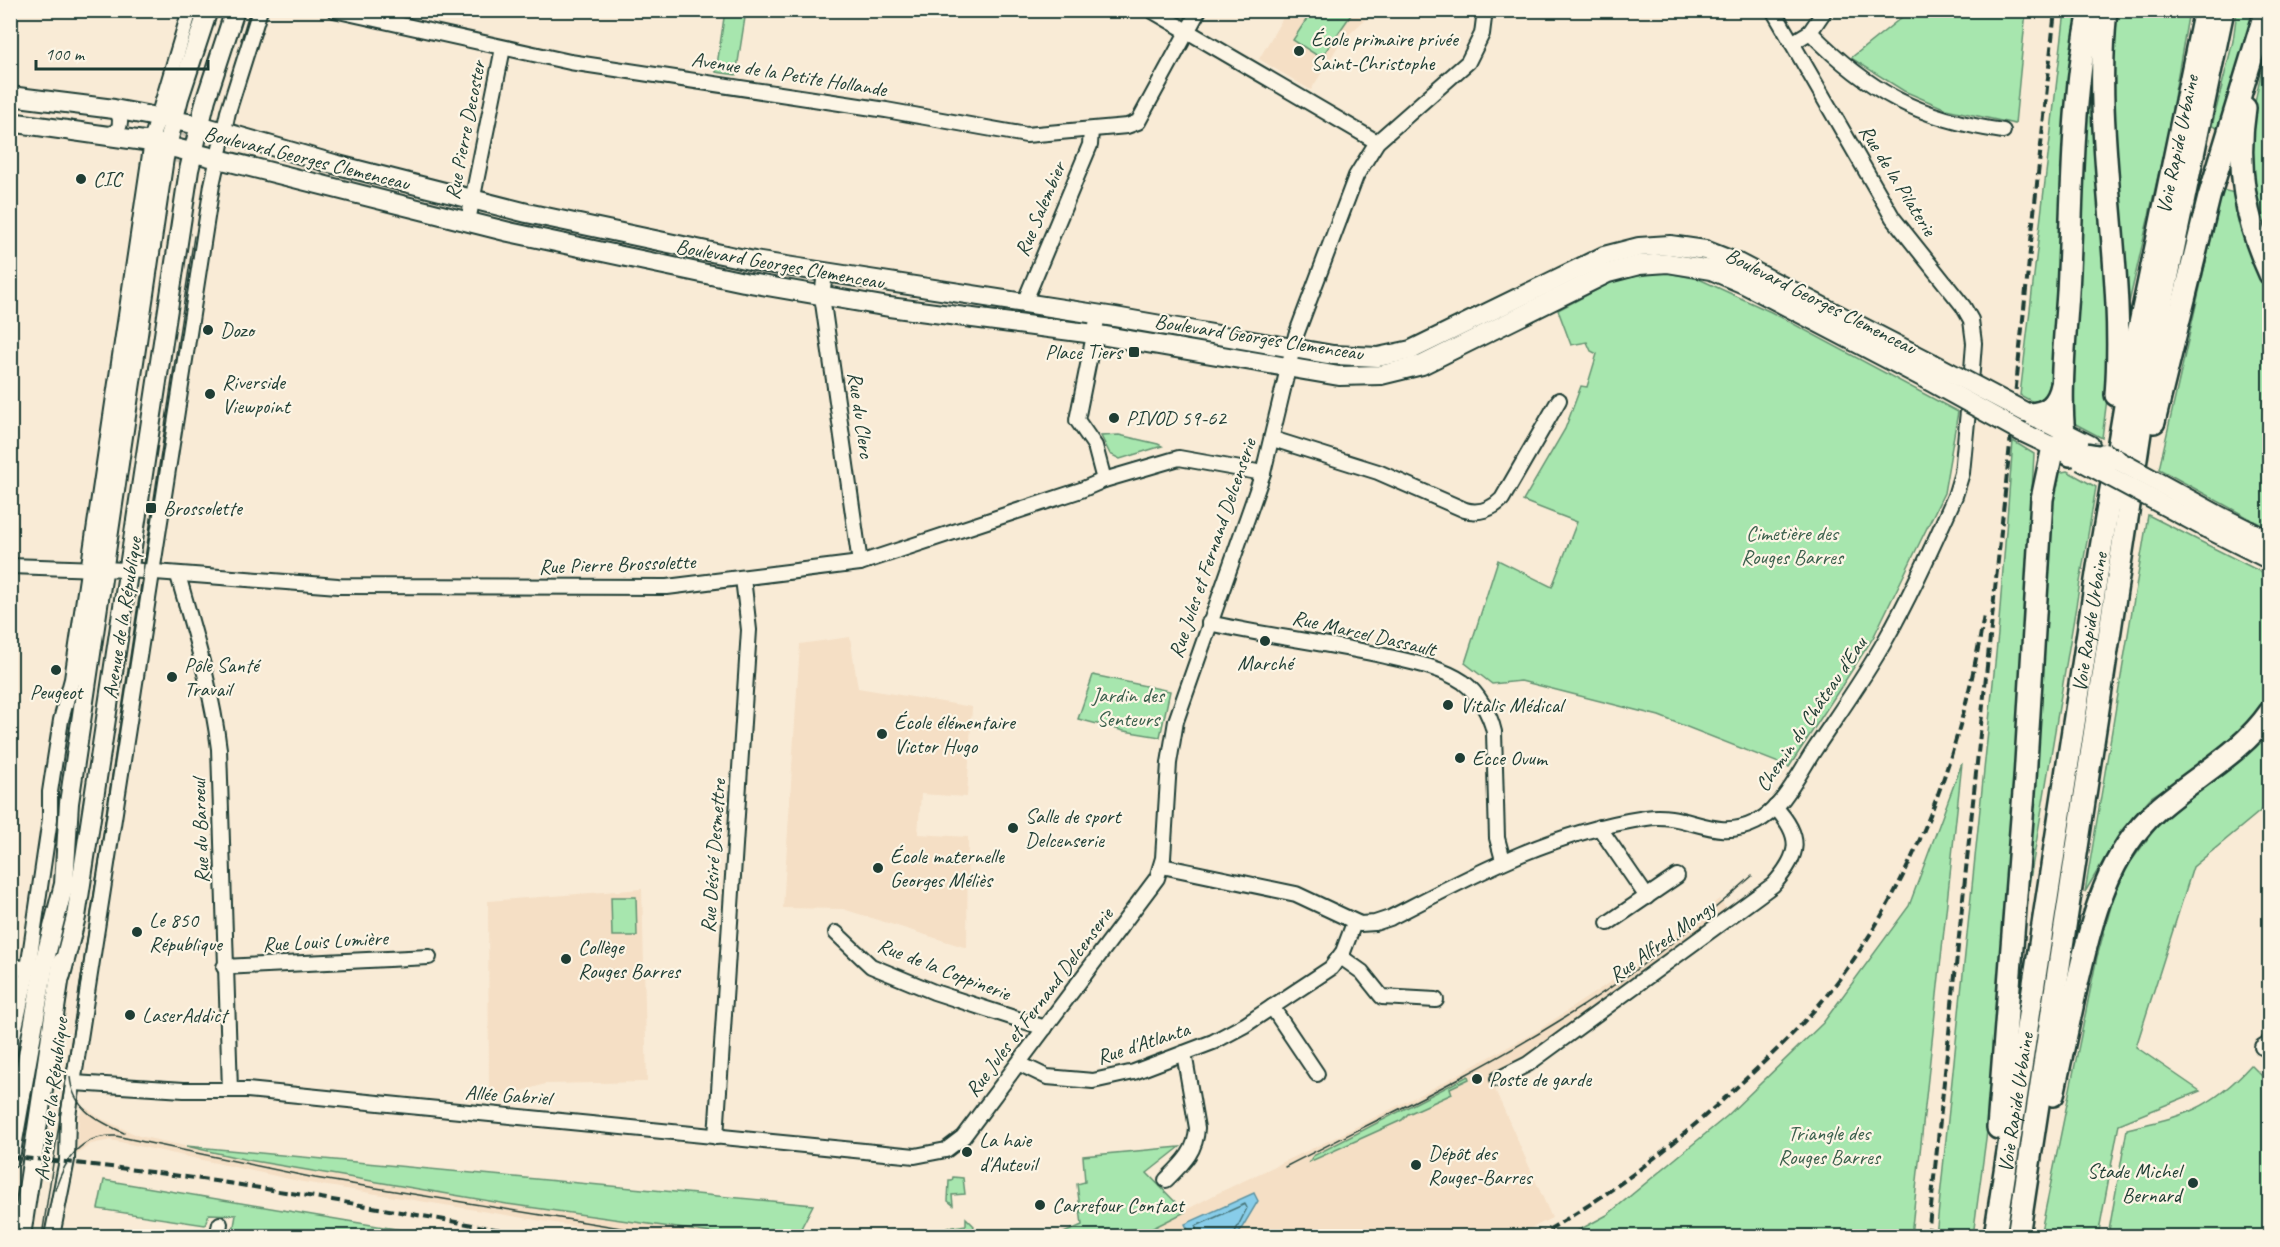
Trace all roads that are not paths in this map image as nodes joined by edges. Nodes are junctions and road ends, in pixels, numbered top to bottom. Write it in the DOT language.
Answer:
graph roads {
  1 [pos="190,10"];
  2 [pos="208,10"];
  3 [pos="217,10"];
  4 [pos="227,10"];
  5 [pos="236,10"];
  6 [pos="261,10"];
  7 [pos="334,10"];
  8 [pos="1151,10"];
  9 [pos="1199,10"];
  10 [pos="1485,10"];
  11 [pos="1773,10"];
  12 [pos="1826,10"];
  13 [pos="2090,10"];
  14 [pos="2106,10"];
  15 [pos="2205,10"];
  16 [pos="2223,10"];
  17 [pos="2266,10"];
  18 [pos="2270,20"];
  19 [pos="1187,32"];
  20 [pos="1810,32"];
  21 [pos="1792,43"];
  22 [pos="503,48"];
  23 [pos="10,96"];
  24 [pos="114,109"];
  25 [pos="181,116"];
  26 [pos="10,122"];
  27 [pos="1091,130"];
  28 [pos="224,131"];
  29 [pos="2003,131"];
  30 [pos="107,135"];
  31 [pos="1377,142"];
  32 [pos="159,144"];
  33 [pos="217,158"];
  34 [pos="182,161"];
  35 [pos="472,199"];
  36 [pos="468,221"];
  37 [pos="825,273"];
  38 [pos="2270,274"];
  39 [pos="822,296"];
  40 [pos="1024,303"];
  41 [pos="1098,315"];
  42 [pos="1094,334"];
  43 [pos="1293,348"];
  44 [pos="1288,367"];
  45 [pos="1972,370"];
  46 [pos="2064,370"];
  47 [pos="1928,371"];
  48 [pos="1559,400"];
  49 [pos="2025,419"];
  50 [pos="1273,439"];
  51 [pos="2074,449"];
  52 [pos="2115,459"];
  53 [pos="1263,473"];
  54 [pos="1104,480"];
  55 [pos="2211,521"];
  56 [pos="2270,542"];
  57 [pos="2101,548"];
  58 [pos="2270,561"];
  59 [pos="860,563"];
  60 [pos="112,564"];
  61 [pos="10,566"];
  62 [pos="153,572"];
  63 [pos="178,575"];
  64 [pos="743,578"];
  65 [pos="2116,602"];
  66 [pos="1209,623"];
  67 [pos="2270,712"];
  68 [pos="1775,807"];
  69 [pos="1599,827"];
  70 [pos="1503,860"];
  71 [pos="1161,866"];
  72 [pos="1677,876"];
  73 [pos="64,884"];
  74 [pos="1647,897"];
  75 [pos="1354,923"];
  76 [pos="1608,923"];
  77 [pos="836,933"];
  78 [pos="429,957"];
  79 [pos="1341,957"];
  80 [pos="10,966"];
  81 [pos="224,967"];
  82 [pos="28,969"];
  83 [pos="61,975"];
  84 [pos="1436,1000"];
  85 [pos="1272,1007"];
  86 [pos="1045,1028"];
  87 [pos="10,1050"];
  88 [pos="1184,1053"];
  89 [pos="1020,1064"];
  90 [pos="1317,1074"];
  91 [pos="1498,1079"];
  92 [pos="74,1083"];
  93 [pos="230,1090"];
  94 [pos="716,1137"];
  95 [pos="938,1153"];
  96 [pos="10,1158"];
  97 [pos="1166,1180"];
  98 [pos="11,1236"];
  99 [pos="21,1236"];
  100 [pos="52,1236"];
  101 [pos="1989,1236"];
  102 [pos="1995,1236"];
  103 [pos="2018,1236"];
  104 [pos="2023,1236"];
  1 -- 25 [label="street"];
  2 -- 25 [label="main road"];
  3 -- 25 [label="main road"];
  4 -- 25 [label="main road"];
  5 -- 25 [label="main road"];
  6 -- 28 [label="street, Avenue de la République"];
  7 -- 22 [label="street, Avenue de la Petite Hollande"];
  8 -- 19 [label="street"];
  9 -- 19 [label="street, Avenue de la Petite Hollande"];
  10 -- 31 [label="street, Rue Jules et Fernand Delcenserie"];
  11 -- 21 [label="street, Rue de la Pilaterie"];
  12 -- 20 [label="street"];
  13 -- 46 [label="highway"];
  14 -- 57 [label="highway"];
  15 -- 57 [label="highway, Voie Rapide Urbaine"];
  16 -- 65 [label="highway, Voie Rapide Urbaine"];
  17 -- 65 [label="highway"];
  18 -- 38 [label="highway"];
  19 -- 27 [label="street, Avenue de la Petite Hollande"];
  19 -- 31 [label="street"];
  20 -- 21 [label="street"];
  20 -- 29 [label="street, Rue de la Pilaterie"];
  21 -- 45 [label="street, Rue de la Pilaterie"];
  22 -- 27 [label="street, Avenue de la Petite Hollande"];
  22 -- 35 [label="street, Rue Pierre Decoster"];
  23 -- 24 [label="main road, Boulevard Georges Clemenceau"];
  24 -- 25 [label="main road, Boulevard Georges Clemenceau"];
  24 -- 30 [label="street"];
  25 -- 28 [label="main road, Boulevard Georges Clemenceau"];
  25 -- 32 [label="main road"];
  25 -- 34 [label="main road, Avenue de la République"];
  26 -- 30 [label="main road, Boulevard Georges Clemenceau"];
  27 -- 40 [label="street, Rue Salembier"];
  28 -- 33 [label="street, Avenue de la République"];
  28 -- 35 [label="main road, Boulevard Georges Clemenceau"];
  30 -- 32 [label="main road, Boulevard Georges Clemenceau"];
  31 -- 43 [label="street, Rue Jules et Fernand Delcenserie"];
  32 -- 34 [label="main road, Boulevard Georges Clemenceau"];
  32 -- 60 [label="main road"];
  33 -- 34 [label="main road, Boulevard Georges Clemenceau"];
  33 -- 36 [label="main road, Boulevard Georges Clemenceau"];
  33 -- 62 [label="street, Avenue de la République"];
  34 -- 60 [label="main road, Avenue de la République"];
  35 -- 36 [label="street, Rue Pierre Decoster"];
  35 -- 37 [label="main road, Boulevard Georges Clemenceau"];
  36 -- 39 [label="main road, Boulevard Georges Clemenceau"];
  37 -- 39 [label="street, Rue du Clerc"];
  37 -- 40 [label="main road, Boulevard Georges Clemenceau"];
  39 -- 42 [label="main road, Boulevard Georges Clemenceau"];
  39 -- 59 [label="street, Rue du Clerc"];
  40 -- 41 [label="main road, Boulevard Georges Clemenceau"];
  41 -- 42 [label="street"];
  41 -- 43 [label="main road, Boulevard Georges Clemenceau"];
  42 -- 44 [label="main road, Boulevard Georges Clemenceau"];
  42 -- 54 [label="street"];
  43 -- 44 [label="street, Rue Jules et Fernand Delcenserie"];
  43 -- 47 [label="main road, Boulevard Georges Clemenceau"];
  44 -- 47 [label="main road, Boulevard Georges Clemenceau"];
  44 -- 50 [label="street, Rue Jules et Fernand Delcenserie"];
  45 -- 68 [label="street, Chemin du Château d'Eau"];
  46 -- 49 [label="highway"];
  46 -- 51 [label="highway"];
  47 -- 49 [label="main road, Boulevard Georges Clemenceau, bridge"];
  48 -- 50 [label="street"];
  49 -- 51 [label="main road, Boulevard Georges Clemenceau"];
  50 -- 53 [label="street, Rue Jules et Fernand Delcenserie"];
  51 -- 52 [label="highway, bridge"];
  51 -- 55 [label="main road, Boulevard Georges Clemenceau, bridge"];
  51 -- 101 [label="highway"];
  52 -- 55 [label="main road, Boulevard Georges Clemenceau, bridge"];
  53 -- 54 [label="street, Rue Pierre Brossolette"];
  53 -- 66 [label="street, Rue Jules et Fernand Delcenserie"];
  54 -- 59 [label="street, Rue Pierre Brossolette"];
  55 -- 56 [label="main road, Boulevard Georges Clemenceau"];
  55 -- 58 [label="main road, Boulevard Georges Clemenceau"];
  57 -- 102 [label="highway, Voie Rapide Urbaine"];
  59 -- 64 [label="street, Rue Pierre Brossolette"];
  60 -- 61 [label="street, Rue Pierre Brossolette"];
  60 -- 62 [label="street, Rue Pierre Brossolette"];
  60 -- 73 [label="main road"];
  60 -- 82 [label="street, Avenue de la République"];
  60 -- 83 [label="main road"];
  62 -- 63 [label="street, Rue Pierre Brossolette"];
  62 -- 92 [label="street, Avenue de la République"];
  63 -- 64 [label="street, Rue Pierre Brossolette"];
  63 -- 81 [label="street, Rue du Baroeul"];
  64 -- 94 [label="street, Rue Désiré Desmettre"];
  65 -- 103 [label="highway, Voie Rapide Urbaine"];
  66 -- 70 [label="street, Rue Marcel Dassault"];
  66 -- 71 [label="street, Rue Jules et Fernand Delcenserie"];
  67 -- 104 [label="highway"];
  68 -- 69 [label="street, Chemin du Château d'Eau"];
  68 -- 91 [label="street, Rue Alfred Mongy"];
  69 -- 70 [label="street, Chemin du Château d'Eau"];
  69 -- 74 [label="street"];
  70 -- 75 [label="street, Chemin du Château d'Eau"];
  71 -- 75 [label="street"];
  71 -- 86 [label="street, Rue Jules et Fernand Delcenserie"];
  72 -- 74 [label="street"];
  73 -- 83 [label="main road, Avenue de la République"];
  73 -- 96 [label="main road"];
  73 -- 98 [label="main road, Avenue de la République"];
  74 -- 76 [label="street"];
  75 -- 79 [label="street, Rue d'Atlanta"];
  77 -- 86 [label="street, Rue de la Coppinerie"];
  78 -- 81 [label="street, Rue Louis Lumière"];
  79 -- 84 [label="street"];
  79 -- 85 [label="street, Rue d'Atlanta"];
  80 -- 82 [label="street"];
  81 -- 93 [label="street, Rue du Baroeul"];
  82 -- 87 [label="street, Avenue de la République"];
  83 -- 99 [label="main road, Avenue de la République"];
  85 -- 88 [label="street, Rue d'Atlanta"];
  85 -- 90 [label="street"];
  86 -- 89 [label="street, Rue Jules et Fernand Delcenserie"];
  88 -- 89 [label="street, Rue d'Atlanta"];
  88 -- 97 [label="street"];
  89 -- 95 [label="street, Rue Jules et Fernand Delcenserie"];
  92 -- 93 [label="street, Allée Gabriel"];
  92 -- 100 [label="street, Avenue de la République"];
  93 -- 94 [label="street, Allée Gabriel"];
  94 -- 95 [label="street, Allée Gabriel"];
}
